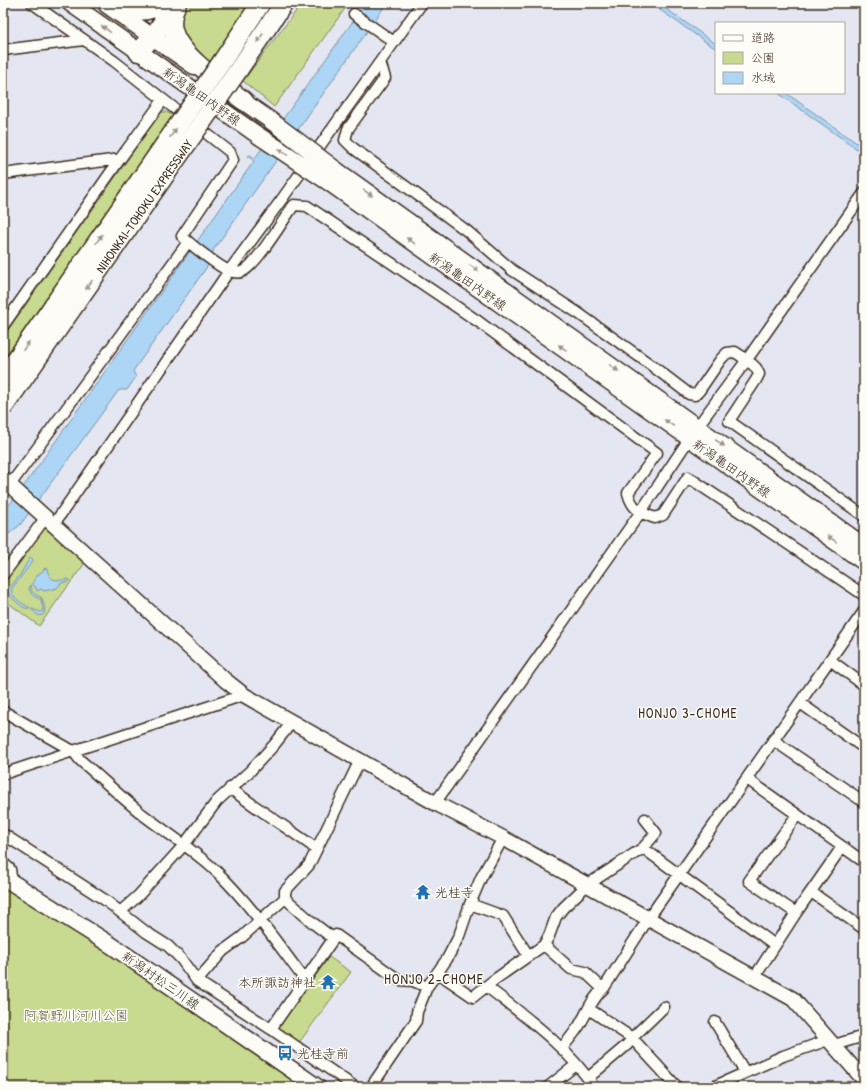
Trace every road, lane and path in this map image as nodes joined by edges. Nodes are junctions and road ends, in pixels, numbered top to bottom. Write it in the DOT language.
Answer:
graph roads {
  1 [pos="32,3"];
  2 [pos="70,3"];
  3 [pos="104,3"];
  4 [pos="111,3"];
  5 [pos="162,3"];
  6 [pos="165,3"];
  7 [pos="176,3"];
  8 [pos="261,3"];
  9 [pos="422,3"];
  10 [pos="283,4"];
  11 [pos="354,14"];
  12 [pos="149,35"];
  13 [pos="84,40"];
  14 [pos="394,42"];
  15 [pos="3,50"];
  16 [pos="138,52"];
  17 [pos="380,62"];
  18 [pos="163,100"];
  19 [pos="244,102"];
  20 [pos="120,159"];
  21 [pos="3,174"];
  22 [pos="332,176"];
  23 [pos="864,193"];
  24 [pos="188,242"];
  25 [pos="229,271"];
  26 [pos="3,326"];
  27 [pos="746,361"];
  28 [pos="3,378"];
  29 [pos="3,408"];
  30 [pos="693,432"];
  31 [pos="7,482"];
  32 [pos="640,513"];
  33 [pos="864,516"];
  34 [pos="50,520"];
  35 [pos="864,546"];
  36 [pos="864,562"];
  37 [pos="3,575"];
  38 [pos="864,595"];
  39 [pos="864,611"];
  40 [pos="830,660"];
  41 [pos="864,685"];
  42 [pos="244,695"];
  43 [pos="800,703"];
  44 [pos="3,711"];
  45 [pos="292,722"];
  46 [pos="773,740"];
  47 [pos="864,748"];
  48 [pos="73,751"];
  49 [pos="360,760"];
  50 [pos="3,774"];
  51 [pos="747,779"];
  52 [pos="230,788"];
  53 [pos="864,802"];
  54 [pos="435,803"];
  55 [pos="797,815"];
  56 [pos="645,819"];
  57 [pos="3,834"];
  58 [pos="503,838"];
  59 [pos="184,845"];
  60 [pos="842,847"];
  61 [pos="643,848"];
  62 [pos="316,850"];
  63 [pos="864,862"];
  64 [pos="3,863"];
  65 [pos="680,874"];
  66 [pos="8,880"];
  67 [pos="587,885"];
  68 [pos="811,892"];
  69 [pos="285,898"];
  70 [pos="470,904"];
  71 [pos="120,912"];
  72 [pos="796,913"];
  73 [pos="648,919"];
  74 [pos="260,921"];
  75 [pos="864,929"];
  76 [pos="334,939"];
  77 [pos="544,945"];
  78 [pos="775,945"];
  79 [pos="528,956"];
  80 [pos="438,972"];
  81 [pos="754,978"];
  82 [pos="305,980"];
  83 [pos="197,981"];
  84 [pos="486,986"];
  85 [pos="427,987"];
  86 [pos="603,989"];
  87 [pos="664,1008"];
  88 [pos="589,1009"];
  89 [pos="716,1022"];
  90 [pos="271,1029"];
  91 [pos="864,1036"];
  92 [pos="632,1038"];
  93 [pos="831,1043"];
  94 [pos="562,1048"];
  95 [pos="576,1065"];
  96 [pos="745,1072"];
  97 [pos="864,1080"];
  98 [pos="591,1083"];
  99 [pos="719,1086"];
  100 [pos="317,1087"];
  101 [pos="355,1087"];
  102 [pos="371,1087"];
  103 [pos="548,1087"];
  104 [pos="677,1087"];
  1 -- 13 [label="street"];
  16 -- 2 [label="main road, 新潟亀田内野線, one-way"];
  3 -- 12 [label="main road, 新潟亀田内野線"];
  4 -- 5 [label="highway"];
  6 -- 12 [label="highway"];
  7 -- 12 [label="highway"];
  7 -- 19 [label="highway"];
  28 -- 8 [label="highway, NIHONKAI-TOHOKU EXPRESSWAY, one-way, bridge"];
  9 -- 14 [label="street"];
  10 -- 29 [label="highway, NIHONKAI-TOHOKU EXPRESSWAY, one-way, bridge"];
  11 -- 14 [label="street"];
  12 -- 16 [label="highway"];
  12 -- 19 [label="main road, 新潟亀田内野線"];
  13 -- 15 [label="street"];
  13 -- 18 [label="street"];
  14 -- 17 [label="street"];
  22 -- 16 [label="main road, 新潟亀田内野線, one-way, bridge"];
  17 -- 25 [label="street"];
  17 -- 27 [label="street"];
  18 -- 20 [label="street"];
  18 -- 24 [label="street"];
  19 -- 22 [label="main road, 新潟亀田内野線, bridge"];
  20 -- 21 [label="street"];
  20 -- 26 [label="street"];
  22 -- 30 [label="main road, 新潟亀田内野線"];
  23 -- 27 [label="street"];
  24 -- 25 [label="street"];
  24 -- 31 [label="street"];
  25 -- 32 [label="street"];
  25 -- 34 [label="street"];
  27 -- 30 [label="street"];
  27 -- 33 [label="street"];
  30 -- 32 [label="street"];
  30 -- 35 [label="main road, 新潟亀田内野線, one-way"];
  36 -- 30 [label="main road, 新潟亀田内野線, one-way"];
  31 -- 34 [label="street"];
  32 -- 38 [label="street"];
  32 -- 54 [label="street"];
  34 -- 37 [label="street"];
  34 -- 42 [label="street"];
  39 -- 40 [label="street"];
  40 -- 41 [label="street"];
  40 -- 43 [label="street"];
  42 -- 45 [label="street"];
  42 -- 48 [label="street"];
  43 -- 46 [label="street"];
  43 -- 47 [label="street"];
  44 -- 48 [label="street"];
  45 -- 49 [label="street"];
  45 -- 52 [label="street"];
  46 -- 51 [label="street"];
  46 -- 53 [label="street"];
  48 -- 50 [label="street"];
  48 -- 59 [label="street"];
  49 -- 54 [label="street"];
  49 -- 62 [label="street"];
  51 -- 55 [label="street"];
  51 -- 65 [label="street"];
  52 -- 59 [label="street"];
  52 -- 62 [label="street"];
  54 -- 58 [label="street"];
  55 -- 60 [label="street"];
  55 -- 72 [label="street"];
  56 -- 61 [label="street"];
  57 -- 71 [label="street"];
  58 -- 67 [label="street"];
  58 -- 70 [label="street"];
  59 -- 71 [label="street"];
  59 -- 74 [label="street"];
  60 -- 63 [label="street"];
  60 -- 68 [label="street"];
  61 -- 65 [label="street"];
  61 -- 67 [label="street"];
  62 -- 69 [label="street"];
  64 -- 66 [label="street"];
  65 -- 73 [label="street"];
  65 -- 78 [label="street"];
  66 -- 100 [label="main road, 新潟村松三川線"];
  67 -- 73 [label="street"];
  67 -- 77 [label="street"];
  68 -- 72 [label="street"];
  68 -- 75 [label="street"];
  69 -- 74 [label="street"];
  69 -- 76 [label="street"];
  70 -- 79 [label="street"];
  70 -- 80 [label="street"];
  71 -- 83 [label="street"];
  72 -- 78 [label="street"];
  73 -- 81 [label="street"];
  73 -- 86 [label="street"];
  74 -- 82 [label="street"];
  74 -- 83 [label="street"];
  76 -- 82 [label="street"];
  76 -- 85 [label="street"];
  77 -- 79 [label="street"];
  77 -- 86 [label="street"];
  78 -- 81 [label="street"];
  79 -- 84 [label="street"];
  80 -- 84 [label="street"];
  80 -- 85 [label="street"];
  81 -- 93 [label="street"];
  82 -- 90 [label="street"];
  83 -- 90 [label="street"];
  84 -- 94 [label="street"];
  85 -- 102 [label="street"];
  86 -- 88 [label="street"];
  87 -- 92 [label="street"];
  88 -- 92 [label="street"];
  88 -- 94 [label="street"];
  89 -- 96 [label="street"];
  90 -- 101 [label="street"];
  91 -- 93 [label="street"];
  92 -- 98 [label="street"];
  92 -- 104 [label="street"];
  93 -- 96 [label="street"];
  93 -- 97 [label="street"];
  94 -- 95 [label="street"];
  95 -- 98 [label="street"];
  95 -- 103 [label="street"];
  96 -- 99 [label="street"];
}
